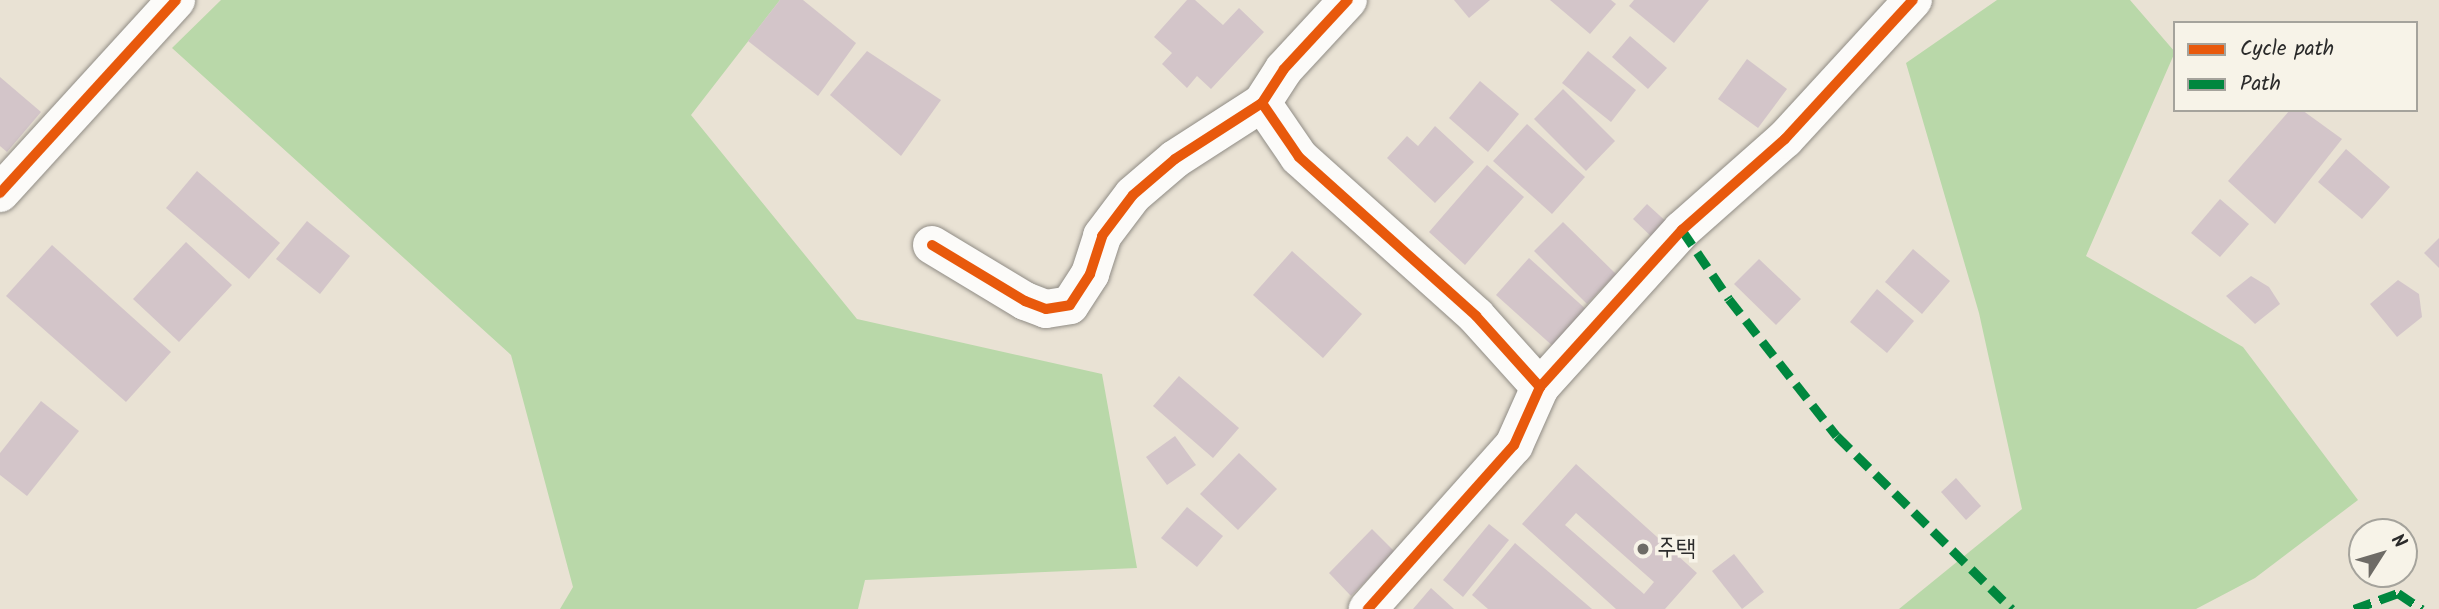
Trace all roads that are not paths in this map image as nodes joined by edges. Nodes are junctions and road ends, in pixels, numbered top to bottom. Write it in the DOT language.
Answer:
graph roads {
  1 [pos="176,0"];
  2 [pos="1348,0"];
  3 [pos="1913,0"];
  4 [pos="1262,103"];
  5 [pos="0,193"];
  6 [pos="932,245"];
  7 [pos="1540,387"];
  8 [pos="1368,609"];
  1 -- 5 [label="street"];
  2 -- 4 [label="street"];
  3 -- 7 [label="street"];
  4 -- 6 [label="street"];
  4 -- 7 [label="street"];
  7 -- 8 [label="street"];
}
